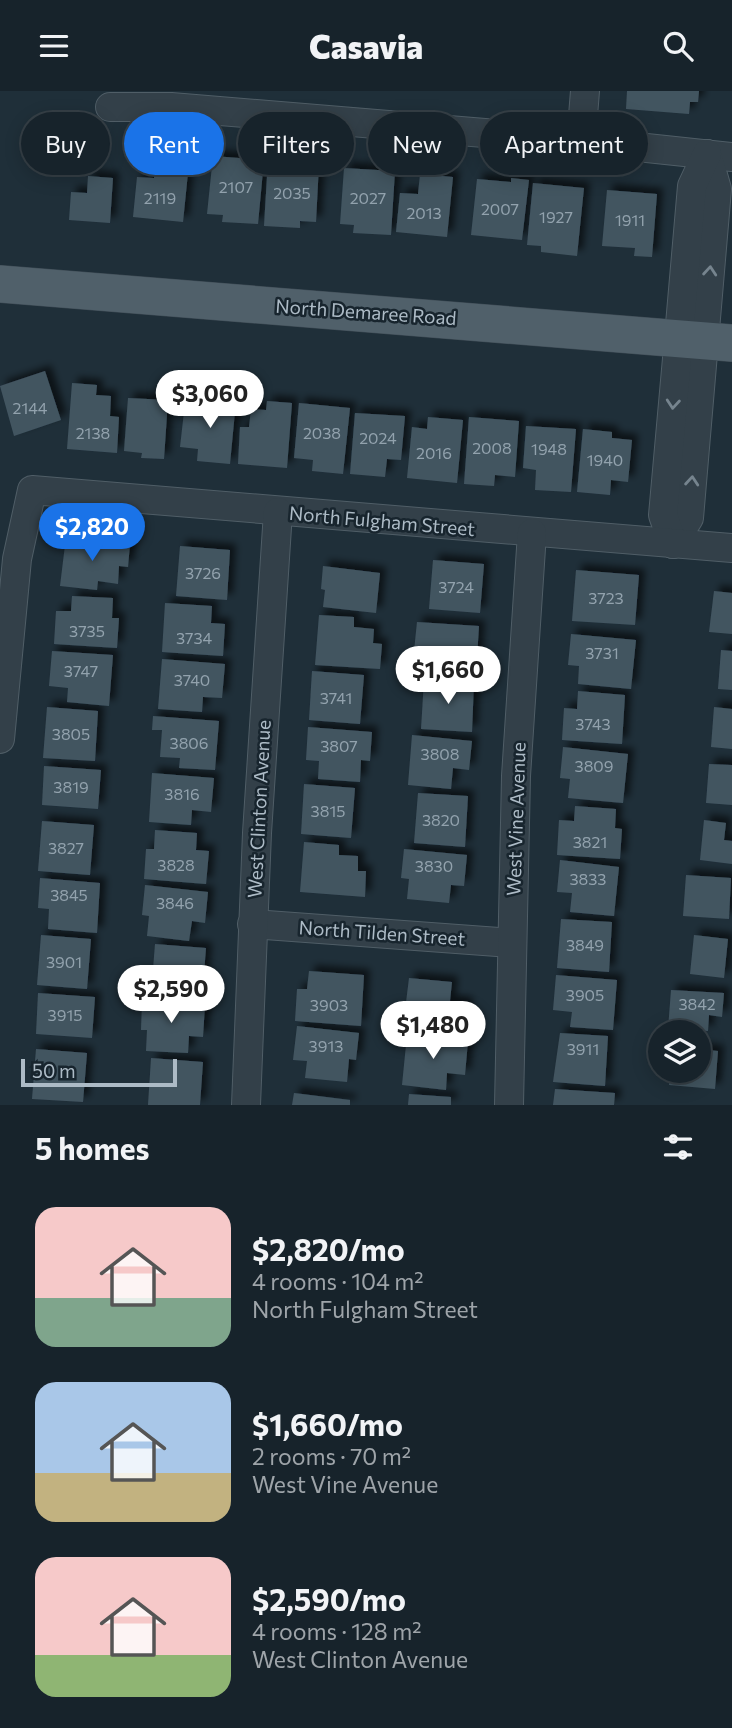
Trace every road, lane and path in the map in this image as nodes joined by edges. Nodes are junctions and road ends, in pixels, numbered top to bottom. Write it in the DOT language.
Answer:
graph roads {
  1 [pos="585,91"];
  2 [pos="110,107"];
  3 [pos="583,112"];
  4 [pos="480,133"];
  5 [pos="648,148"];
  6 [pos="720,156"];
  7 [pos="0,284"];
  8 [pos="705,339"];
  9 [pos="278,512"];
  10 [pos="532,533"];
  11 [pos="673,544"];
  12 [pos="732,548"];
  13 [pos="0,739"];
  14 [pos="252,924"];
  15 [pos="512,943"];
  16 [pos="246,1105"];
  17 [pos="509,1105"];
  1 -- 3 [label="street"];
  2 -- 4 [label="street"];
  5 -- 6 [label="street"];
  6 -- 8 [label="street"];
  7 -- 8 [label="main road, North Demaree Road"];
  8 -- 11 [label="street"];
  9 -- 10 [label="street, North Fulgham Street"];
  9 -- 13 [label="street, North Fulgham Street"];
  9 -- 14 [label="street, West Clinton Avenue"];
  10 -- 11 [label="street, North Fulgham Street"];
  10 -- 15 [label="street, West Vine Avenue"];
  11 -- 12 [label="street, North Fulgham Street"];
  14 -- 15 [label="street, North Tilden Street"];
  14 -- 16 [label="street, West Clinton Avenue"];
  15 -- 17 [label="street, West Vine Avenue"];
}
